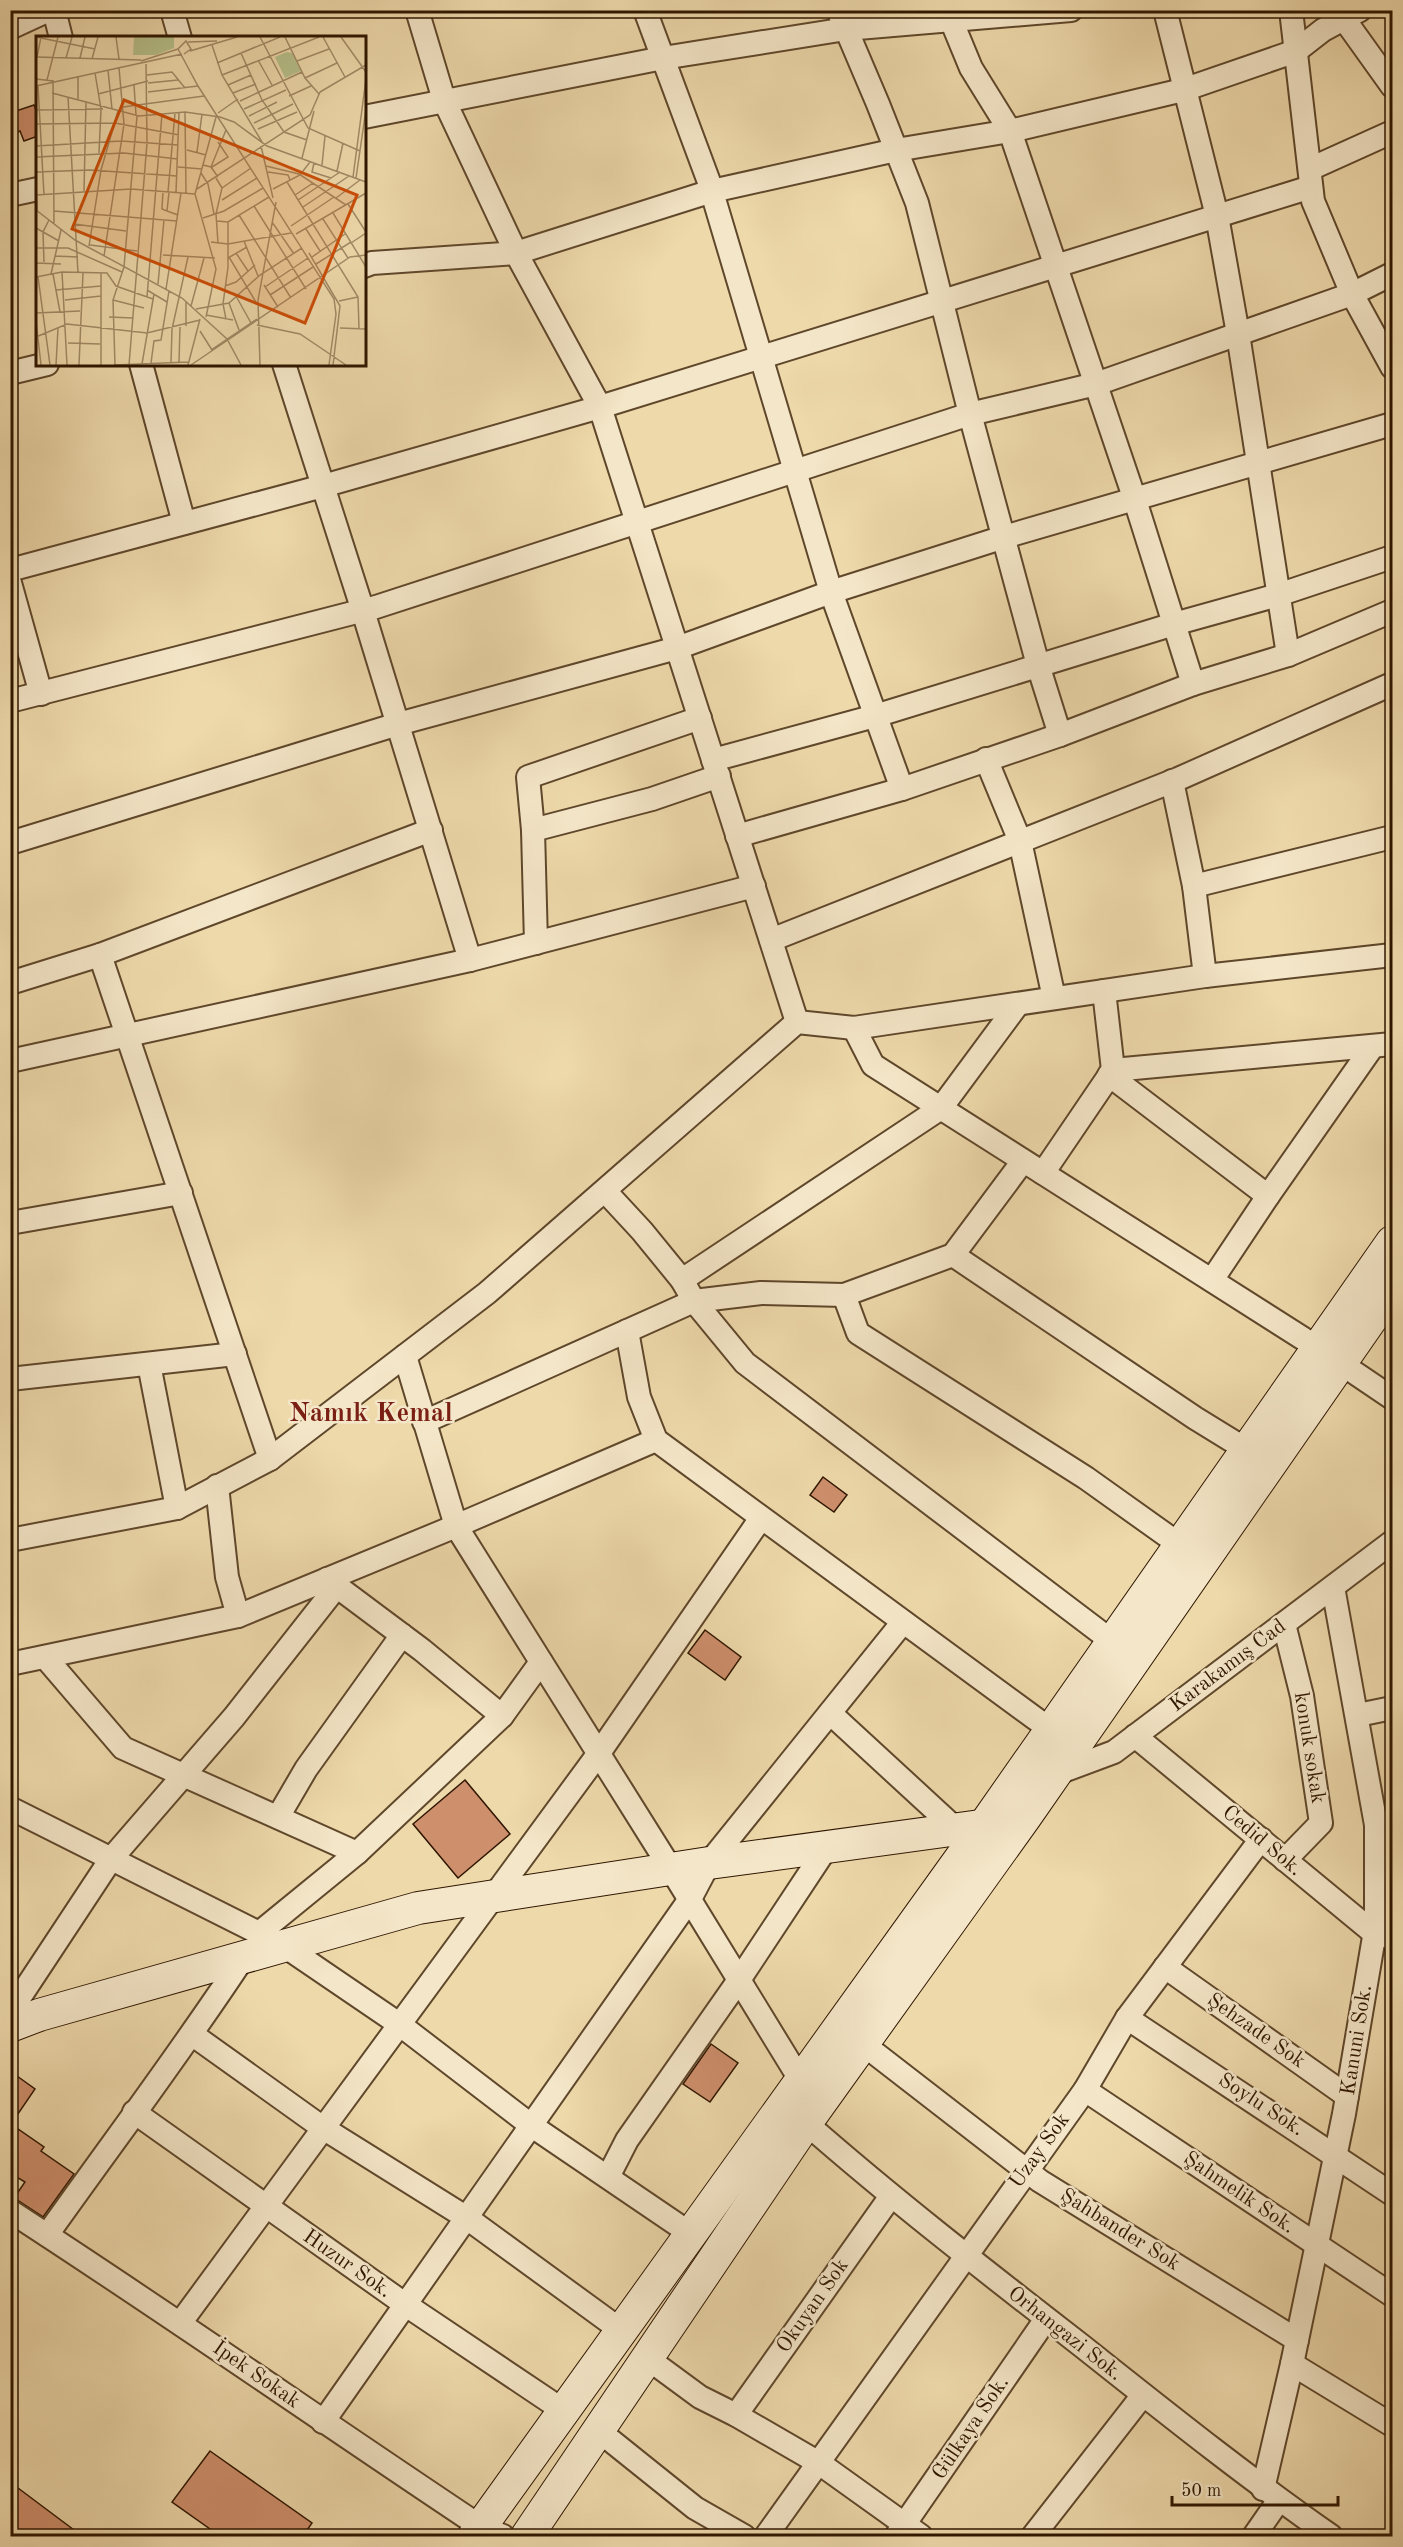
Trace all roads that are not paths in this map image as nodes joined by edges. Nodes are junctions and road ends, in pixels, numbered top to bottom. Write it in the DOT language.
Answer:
graph roads {
  1 [pos="49,10"];
  2 [pos="54,10"];
  3 [pos="172,10"];
  4 [pos="417,10"];
  5 [pos="645,10"];
  6 [pos="1071,10"];
  7 [pos="1165,10"];
  8 [pos="1291,10"];
  9 [pos="949,15"];
  10 [pos="1352,15"];
  11 [pos="842,20"];
  12 [pos="10,28"];
  13 [pos="60,36"];
  14 [pos="179,36"];
  15 [pos="1296,51"];
  16 [pos="663,58"];
  17 [pos="1392,86"];
  18 [pos="1183,90"];
  19 [pos="444,100"];
  20 [pos="366,117"];
  21 [pos="1010,131"];
  22 [pos="1392,132"];
  23 [pos="896,150"];
  24 [pos="1310,178"];
  25 [pos="36,189"];
  26 [pos="712,191"];
  27 [pos="10,195"];
  28 [pos="1216,216"];
  29 [pos="516,253"];
  30 [pos="366,265"];
  31 [pos="1057,267"];
  32 [pos="1392,274"];
  33 [pos="1352,294"];
  34 [pos="940,300"];
  35 [pos="1238,334"];
  36 [pos="761,357"];
  37 [pos="39,366"];
  38 [pos="142,366"];
  39 [pos="285,366"];
  40 [pos="1392,367"];
  41 [pos="10,373"];
  42 [pos="1096,384"];
  43 [pos="600,407"];
  44 [pos="970,414"];
  45 [pos="1392,424"];
  46 [pos="1258,465"];
  47 [pos="795,469"];
  48 [pos="323,486"];
  49 [pos="1135,500"];
  50 [pos="184,523"];
  51 [pos="638,524"];
  52 [pos="1004,537"];
  53 [pos="1392,557"];
  54 [pos="10,570"];
  55 [pos="10,584"];
  56 [pos="831,592"];
  57 [pos="1278,595"];
  58 [pos="363,611"];
  59 [pos="1392,611"];
  60 [pos="1174,624"];
  61 [pos="677,648"];
  62 [pos="1288,655"];
  63 [pos="1038,665"];
  64 [pos="1193,684"];
  65 [pos="1392,684"];
  66 [pos="41,693"];
  67 [pos="10,701"];
  68 [pos="875,716"];
  69 [pos="700,718"];
  70 [pos="398,724"];
  71 [pos="1060,735"];
  72 [pos="986,759"];
  73 [pos="716,768"];
  74 [pos="1172,781"];
  75 [pos="902,789"];
  76 [pos="431,830"];
  77 [pos="533,830"];
  78 [pos="737,836"];
  79 [pos="1392,837"];
  80 [pos="1020,841"];
  81 [pos="10,843"];
  82 [pos="754,886"];
  83 [pos="1194,886"];
  84 [pos="771,940"];
  85 [pos="536,943"];
  86 [pos="100,955"];
  87 [pos="1392,955"];
  88 [pos="470,960"];
  89 [pos="1205,976"];
  90 [pos="10,983"];
  91 [pos="1104,991"];
  92 [pos="1054,998"];
  93 [pos="1018,1004"];
  94 [pos="797,1022"];
  95 [pos="854,1028"];
  96 [pos="129,1036"];
  97 [pos="1383,1045"];
  98 [pos="10,1061"];
  99 [pos="1111,1072"];
  100 [pos="942,1108"];
  101 [pos="1023,1161"];
  102 [pos="1043,1173"];
  103 [pos="604,1191"];
  104 [pos="181,1193"];
  105 [pos="1268,1196"];
  106 [pos="10,1223"];
  107 [pos="1392,1242"];
  108 [pos="953,1255"];
  109 [pos="682,1280"];
  110 [pos="1212,1280"];
  111 [pos="1392,1289"];
  112 [pos="844,1295"];
  113 [pos="694,1301"];
  114 [pos="627,1331"];
  115 [pos="235,1354"];
  116 [pos="405,1356"];
  117 [pos="1329,1356"];
  118 [pos="149,1364"];
  119 [pos="10,1379"];
  120 [pos="1392,1398"];
  121 [pos="424,1422"];
  122 [pos="656,1440"];
  123 [pos="1247,1450"];
  124 [pos="270,1459"];
  125 [pos="218,1486"];
  126 [pos="177,1508"];
  127 [pos="761,1518"];
  128 [pos="456,1526"];
  129 [pos="10,1540"];
  130 [pos="1392,1542"];
  131 [pos="1180,1545"];
  132 [pos="332,1583"];
  133 [pos="1333,1587"];
  134 [pos="237,1616"];
  135 [pos="903,1622"];
  136 [pos="1284,1624"];
  137 [pos="402,1635"];
  138 [pos="1113,1641"];
  139 [pos="45,1657"];
  140 [pos="542,1662"];
  141 [pos="10,1665"];
  142 [pos="1392,1708"];
  143 [pos="830,1713"];
  144 [pos="1358,1715"];
  145 [pos="502,1716"];
  146 [pos="1051,1730"];
  147 [pos="1135,1736"];
  148 [pos="598,1753"];
  149 [pos="183,1774"];
  150 [pos="1056,1774"];
  151 [pos="10,1808"];
  152 [pos="1026,1816"];
  153 [pos="278,1817"];
  154 [pos="1384,1823"];
  155 [pos="970,1828"];
  156 [pos="1261,1839"];
  157 [pos="827,1847"];
  158 [pos="357,1853"];
  159 [pos="111,1859"];
  160 [pos="1286,1860"];
  161 [pos="709,1863"];
  162 [pos="671,1869"];
  163 [pos="492,1897"];
  164 [pos="690,1899"];
  165 [pos="1383,1936"];
  166 [pos="262,1944"];
  167 [pos="1165,1967"];
  168 [pos="740,1980"];
  169 [pos="10,2012"];
  170 [pos="1127,2018"];
  171 [pos="399,2024"];
  172 [pos="10,2026"];
  173 [pos="192,2035"];
  174 [pos="863,2044"];
  175 [pos="801,2081"];
  176 [pos="1085,2091"];
  177 [pos="1347,2096"];
  178 [pos="134,2112"];
  179 [pos="806,2123"];
  180 [pos="532,2126"];
  181 [pos="322,2128"];
  182 [pos="1336,2154"];
  183 [pos="1026,2170"];
  184 [pos="608,2177"];
  185 [pos="1392,2194"];
  186 [pos="891,2196"];
  187 [pos="265,2207"];
  188 [pos="10,2211"];
  189 [pos="467,2218"];
  190 [pos="691,2234"];
  191 [pos="47,2235"];
  192 [pos="1317,2245"];
  193 [pos="966,2256"];
  194 [pos="1392,2295"];
  195 [pos="406,2305"];
  196 [pos="1046,2319"];
  197 [pos="181,2322"];
  198 [pos="621,2331"];
  199 [pos="1298,2340"];
  200 [pos="647,2358"];
  201 [pos="1292,2364"];
  202 [pos="1143,2395"];
  203 [pos="564,2411"];
  204 [pos="736,2415"];
  205 [pos="323,2422"];
  206 [pos="1392,2425"];
  207 [pos="598,2431"];
  208 [pos="819,2463"];
  209 [pos="1271,2494"];
  210 [pos="486,2533"];
  211 [pos="907,2533"];
  212 [pos="527,2536"];
  213 [pos="744,2536"];
  214 [pos="766,2536"];
  215 [pos="1033,2536"];
  216 [pos="1254,2536"];
  217 [pos="1331,2536"];
  1 -- 12 [label="street"];
  2 -- 13 [label="street"];
  3 -- 14 [label="street"];
  4 -- 19 [label="street"];
  5 -- 16 [label="street"];
  6 -- 9 [label="street"];
  7 -- 18 [label="street"];
  8 -- 15 [label="street"];
  9 -- 11 [label="street"];
  9 -- 21 [label="street"];
  10 -- 15 [label="street"];
  10 -- 17 [label="street"];
  11 -- 16 [label="street"];
  11 -- 23 [label="street"];
  15 -- 18 [label="street"];
  15 -- 24 [label="street"];
  16 -- 19 [label="street"];
  16 -- 26 [label="street"];
  18 -- 21 [label="street"];
  18 -- 28 [label="street"];
  19 -- 20 [label="street"];
  19 -- 29 [label="street"];
  21 -- 23 [label="street"];
  21 -- 31 [label="street"];
  22 -- 24 [label="street"];
  23 -- 26 [label="street"];
  23 -- 34 [label="street"];
  24 -- 28 [label="street"];
  24 -- 33 [label="street"];
  25 -- 27 [label="street"];
  26 -- 29 [label="street"];
  26 -- 36 [label="street"];
  28 -- 31 [label="street"];
  28 -- 35 [label="street"];
  29 -- 30 [label="street"];
  29 -- 43 [label="street"];
  31 -- 34 [label="street"];
  31 -- 42 [label="street"];
  32 -- 33 [label="street"];
  33 -- 35 [label="street"];
  33 -- 40 [label="street"];
  34 -- 36 [label="street"];
  34 -- 44 [label="street"];
  35 -- 42 [label="street"];
  35 -- 46 [label="street"];
  36 -- 43 [label="street"];
  36 -- 47 [label="street"];
  37 -- 41 [label="street"];
  38 -- 50 [label="street"];
  39 -- 48 [label="street"];
  42 -- 44 [label="street"];
  42 -- 49 [label="street"];
  43 -- 48 [label="street"];
  43 -- 51 [label="street"];
  44 -- 47 [label="street"];
  44 -- 52 [label="street"];
  45 -- 46 [label="street"];
  46 -- 49 [label="street"];
  46 -- 57 [label="street"];
  47 -- 51 [label="street"];
  47 -- 56 [label="street"];
  48 -- 50 [label="street"];
  48 -- 58 [label="street"];
  49 -- 52 [label="street"];
  49 -- 60 [label="street"];
  50 -- 54 [label="street"];
  51 -- 58 [label="street"];
  51 -- 61 [label="street"];
  52 -- 56 [label="street"];
  52 -- 63 [label="street"];
  53 -- 57 [label="street"];
  55 -- 66 [label="street"];
  56 -- 61 [label="street"];
  56 -- 68 [label="street"];
  57 -- 60 [label="street"];
  57 -- 62 [label="street"];
  58 -- 66 [label="street"];
  58 -- 70 [label="street"];
  59 -- 62 [label="street"];
  60 -- 63 [label="street"];
  60 -- 64 [label="street"];
  61 -- 69 [label="street"];
  61 -- 70 [label="street"];
  62 -- 64 [label="street"];
  63 -- 68 [label="street"];
  63 -- 71 [label="street"];
  64 -- 71 [label="street"];
  65 -- 74 [label="street"];
  66 -- 67 [label="street"];
  68 -- 73 [label="street"];
  68 -- 75 [label="street"];
  69 -- 73 [label="street"];
  69 -- 77 [label="street"];
  70 -- 76 [label="street"];
  70 -- 81 [label="street"];
  71 -- 72 [label="street"];
  72 -- 75 [label="street"];
  72 -- 80 [label="street"];
  73 -- 77 [label="street"];
  73 -- 78 [label="street"];
  74 -- 80 [label="street"];
  74 -- 83 [label="street"];
  75 -- 78 [label="street"];
  76 -- 86 [label="street"];
  76 -- 88 [label="street"];
  77 -- 85 [label="street"];
  78 -- 82 [label="street"];
  79 -- 83 [label="street"];
  80 -- 84 [label="street"];
  80 -- 92 [label="street"];
  82 -- 84 [label="street"];
  82 -- 85 [label="street"];
  83 -- 89 [label="street"];
  84 -- 94 [label="street"];
  85 -- 88 [label="street"];
  86 -- 90 [label="street"];
  86 -- 96 [label="street"];
  87 -- 89 [label="street"];
  88 -- 96 [label="street"];
  89 -- 91 [label="street"];
  91 -- 92 [label="street"];
  91 -- 99 [label="street"];
  92 -- 93 [label="street"];
  93 -- 95 [label="street"];
  93 -- 100 [label="street"];
  94 -- 95 [label="street"];
  94 -- 103 [label="street"];
  95 -- 100 [label="street"];
  96 -- 98 [label="street"];
  96 -- 104 [label="street"];
  97 -- 99 [label="street"];
  97 -- 105 [label="street"];
  99 -- 102 [label="street"];
  99 -- 105 [label="street"];
  100 -- 101 [label="street"];
  100 -- 109 [label="street"];
  101 -- 102 [label="street"];
  101 -- 108 [label="street"];
  102 -- 110 [label="street"];
  103 -- 109 [label="street"];
  103 -- 116 [label="street"];
  104 -- 106 [label="street"];
  104 -- 115 [label="street"];
  105 -- 110 [label="street"];
  107 -- 117 [label="main road"];
  108 -- 112 [label="street"];
  108 -- 123 [label="street"];
  109 -- 113 [label="street"];
  110 -- 117 [label="street"];
  111 -- 117 [label="main road"];
  112 -- 113 [label="street"];
  112 -- 131 [label="street"];
  113 -- 114 [label="street"];
  113 -- 138 [label="street"];
  114 -- 121 [label="street"];
  114 -- 122 [label="street"];
  115 -- 118 [label="street"];
  115 -- 124 [label="street"];
  116 -- 121 [label="street"];
  116 -- 124 [label="street"];
  117 -- 120 [label="street"];
  117 -- 123 [label="main road"];
  117 -- 150 [label="main road"];
  118 -- 119 [label="street"];
  118 -- 126 [label="street"];
  121 -- 128 [label="street"];
  122 -- 127 [label="street"];
  122 -- 128 [label="street"];
  123 -- 131 [label="main road"];
  124 -- 125 [label="street"];
  125 -- 126 [label="street"];
  125 -- 134 [label="street"];
  126 -- 129 [label="street"];
  127 -- 135 [label="street"];
  127 -- 148 [label="street"];
  128 -- 132 [label="street"];
  128 -- 140 [label="street"];
  130 -- 133 [label="street, Karakamış Cad"];
  131 -- 138 [label="main road"];
  132 -- 134 [label="street"];
  132 -- 137 [label="street"];
  132 -- 149 [label="street"];
  133 -- 136 [label="street, Karakamış Cad"];
  133 -- 144 [label="street, Kanuni Sok."];
  134 -- 139 [label="street"];
  135 -- 143 [label="street"];
  135 -- 146 [label="street"];
  136 -- 147 [label="street, Karakamış Cad"];
  136 -- 160 [label="street, konuk sokak"];
  137 -- 145 [label="street"];
  137 -- 153 [label="street"];
  138 -- 146 [label="main road"];
  139 -- 141 [label="street"];
  139 -- 149 [label="street"];
  140 -- 145 [label="street"];
  140 -- 148 [label="street"];
  142 -- 144 [label="street"];
  143 -- 155 [label="street"];
  143 -- 161 [label="street"];
  144 -- 154 [label="street, Kanuni Sok."];
  145 -- 158 [label="street"];
  146 -- 155 [label="main road"];
  147 -- 150 [label="street, Karakamış Cad"];
  147 -- 156 [label="street, Cedid Sok."];
  148 -- 162 [label="street"];
  148 -- 163 [label="street"];
  149 -- 153 [label="street"];
  149 -- 159 [label="street"];
  150 -- 152 [label="main road"];
  151 -- 159 [label="street"];
  152 -- 155 [label="main road"];
  152 -- 174 [label="main road"];
  153 -- 158 [label="street"];
  154 -- 165 [label="street, Kanuni Sok."];
  155 -- 157 [label="main road"];
  155 -- 175 [label="main road"];
  156 -- 160 [label="street, Cedid Sok."];
  156 -- 167 [label="street, Uzay Sok"];
  157 -- 161 [label="main road"];
  157 -- 168 [label="street"];
  158 -- 166 [label="street"];
  159 -- 166 [label="street"];
  159 -- 169 [label="street"];
  160 -- 165 [label="street, Cedid Sok."];
  161 -- 162 [label="main road"];
  161 -- 164 [label="street"];
  162 -- 163 [label="main road"];
  162 -- 164 [label="street"];
  163 -- 166 [label="main road"];
  163 -- 171 [label="street"];
  164 -- 168 [label="street"];
  164 -- 180 [label="street"];
  165 -- 177 [label="street, Kanuni Sok."];
  166 -- 171 [label="street"];
  166 -- 172 [label="main road"];
  166 -- 173 [label="street"];
  167 -- 170 [label="street, Uzay Sok"];
  167 -- 177 [label="street, Şehzade Sok"];
  168 -- 175 [label="street"];
  168 -- 184 [label="street"];
  170 -- 176 [label="street, Uzay Sok"];
  170 -- 182 [label="street, Soylu Sok."];
  171 -- 180 [label="street"];
  171 -- 181 [label="street"];
  173 -- 178 [label="street"];
  173 -- 181 [label="street"];
  174 -- 179 [label="main road"];
  174 -- 183 [label="street, Şahbander Sok"];
  175 -- 190 [label="main road"];
  176 -- 183 [label="street, Uzay Sok"];
  176 -- 192 [label="street, Şahmelik Sok."];
  177 -- 182 [label="street, Kanuni Sok."];
  178 -- 187 [label="street, Huzur Sok."];
  178 -- 191 [label="street"];
  179 -- 186 [label="street, Orhangazi Sok."];
  179 -- 200 [label="main road"];
  180 -- 184 [label="street"];
  180 -- 189 [label="street"];
  181 -- 187 [label="street"];
  181 -- 189 [label="street"];
  182 -- 185 [label="street, Soylu Sok."];
  182 -- 192 [label="street, Kanuni Sok."];
  183 -- 193 [label="street, Uzay Sok"];
  183 -- 199 [label="street, Şahbander Sok"];
  184 -- 190 [label="street"];
  186 -- 193 [label="street, Orhangazi Sok."];
  186 -- 204 [label="street, Okuyan Sok"];
  187 -- 195 [label="street, Huzur Sok."];
  187 -- 197 [label="street"];
  188 -- 191 [label="street, İpek Sokak"];
  189 -- 195 [label="street"];
  189 -- 198 [label="street"];
  190 -- 198 [label="main road"];
  191 -- 197 [label="street, İpek Sokak"];
  192 -- 194 [label="street, Şahmelik Sok."];
  192 -- 199 [label="street, Kanuni Sok."];
  193 -- 196 [label="street, Orhangazi Sok."];
  193 -- 208 [label="street, Uzay Sok"];
  195 -- 203 [label="street, Huzur Sok."];
  195 -- 205 [label="street"];
  196 -- 202 [label="street, Orhangazi Sok."];
  196 -- 211 [label="street, Gülkaya Sok."];
  197 -- 205 [label="street, İpek Sokak"];
  198 -- 203 [label="main road"];
  199 -- 201 [label="street, Kanuni Sok."];
  200 -- 204 [label="street"];
  200 -- 207 [label="main road"];
  201 -- 206 [label="street"];
  201 -- 209 [label="street, Kanuni Sok."];
  202 -- 209 [label="street, Orhangazi Sok."];
  202 -- 215 [label="street"];
  203 -- 210 [label="main road"];
  204 -- 208 [label="street"];
  205 -- 210 [label="street, İpek Sokak"];
  207 -- 212 [label="main road"];
  207 -- 213 [label="street"];
  208 -- 211 [label="street"];
  208 -- 214 [label="street, Uzay Sok"];
  209 -- 216 [label="street"];
  209 -- 217 [label="street, Orhangazi Sok."];
}
